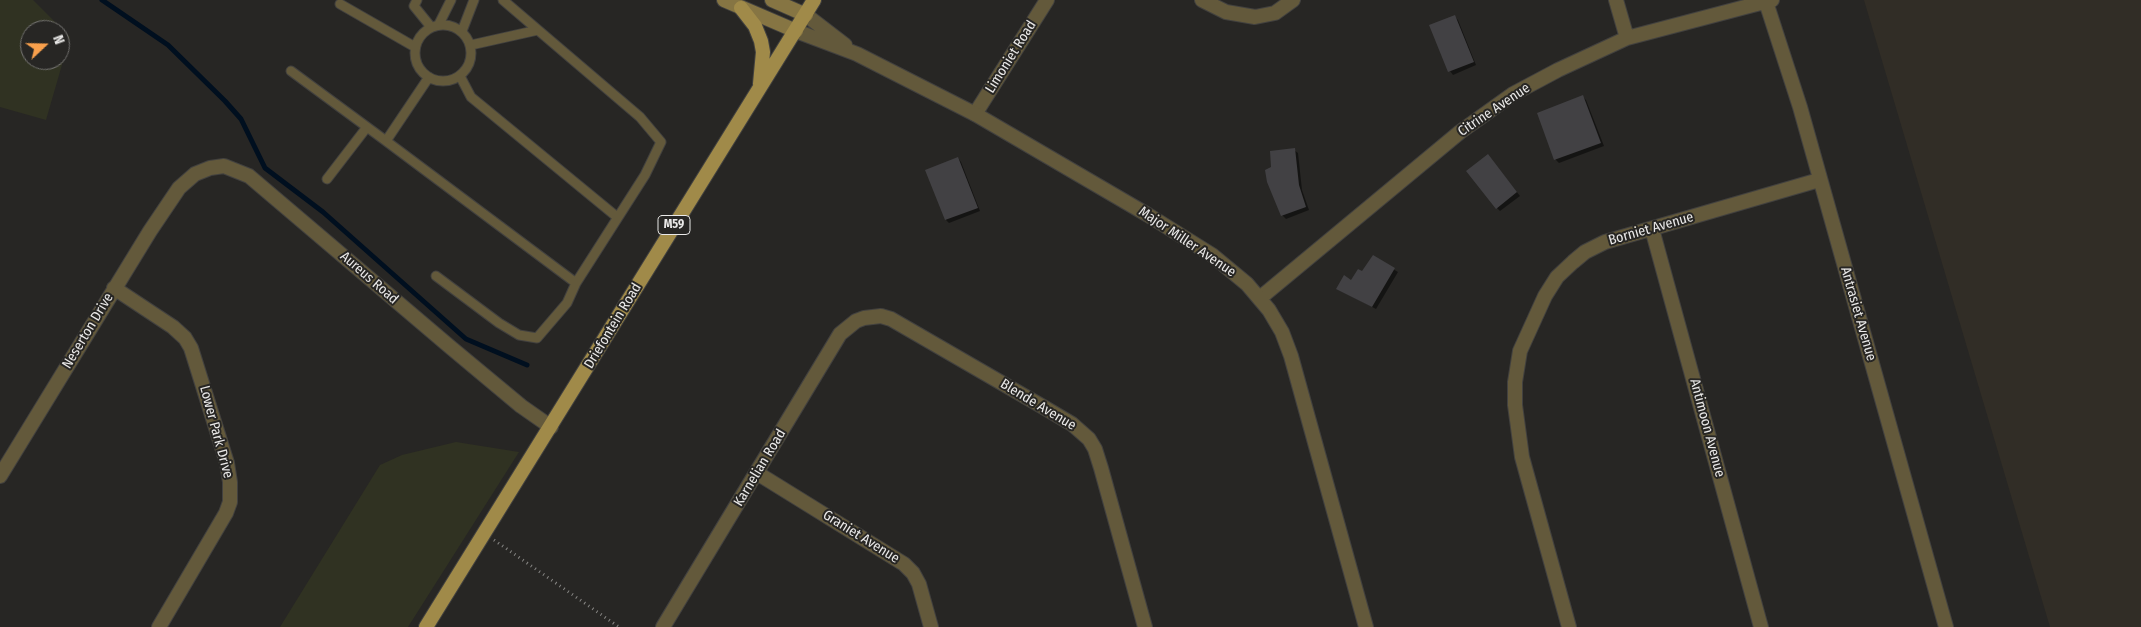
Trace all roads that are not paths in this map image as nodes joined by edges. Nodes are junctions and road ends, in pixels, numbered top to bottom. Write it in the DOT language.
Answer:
graph roads {
  1 [pos="417,0"];
  2 [pos="451,0"];
  3 [pos="474,0"];
  4 [pos="503,0"];
  5 [pos="724,0"];
  6 [pos="772,0"];
  7 [pos="814,0"];
  8 [pos="1047,0"];
  9 [pos="1202,0"];
  10 [pos="1293,0"];
  11 [pos="1616,0"];
  12 [pos="1769,1"];
  13 [pos="340,4"];
  14 [pos="741,8"];
  15 [pos="800,23"];
  16 [pos="435,26"];
  17 [pos="538,30"];
  18 [pos="462,31"];
  19 [pos="1627,38"];
  20 [pos="470,45"];
  21 [pos="415,47"];
  22 [pos="291,71"];
  23 [pos="460,76"];
  24 [pos="429,77"];
  25 [pos="760,84"];
  26 [pos="975,114"];
  27 [pos="366,127"];
  28 [pos="386,141"];
  29 [pos="327,179"];
  30 [pos="1819,180"];
  31 [pos="179,188"];
  32 [pos="618,218"];
  33 [pos="1652,229"];
  34 [pos="436,276"];
  35 [pos="576,283"];
  36 [pos="114,288"];
  37 [pos="1260,298"];
  38 [pos="864,318"];
  39 [pos="551,427"];
  40 [pos="757,473"];
  41 [pos="0,476"];
  42 [pos="158,627"];
  43 [pos="426,627"];
  44 [pos="663,627"];
  45 [pos="931,627"];
  46 [pos="1145,627"];
  47 [pos="1366,627"];
  48 [pos="1569,627"];
  49 [pos="1760,627"];
  50 [pos="1946,627"];
  1 -- 16 [label="lane"];
  2 -- 16 [label="lane"];
  3 -- 18 [label="lane"];
  4 -- 17 [label="lane"];
  5 -- 14 [label="main road"];
  6 -- 15 [label="main road"];
  7 -- 15 [label="main road, M59"];
  8 -- 26 [label="street, Limoniet Road"];
  9 -- 10 [label="street"];
  11 -- 19 [label="street"];
  12 -- 19 [label="street, Citrine Avenue"];
  12 -- 30 [label="street, Antrasiet Avenue"];
  13 -- 21 [label="lane"];
  14 -- 15 [label="main road"];
  14 -- 25 [label="main road"];
  15 -- 25 [label="main road, Driefontein Road / M59"];
  15 -- 26 [label="street, Major Miller Avenue"];
  16 -- 18 [label="lane"];
  16 -- 21 [label="lane"];
  17 -- 20 [label="lane"];
  17 -- 32 [label="lane"];
  18 -- 20 [label="lane"];
  19 -- 37 [label="street, Citrine Avenue"];
  20 -- 23 [label="lane"];
  21 -- 24 [label="lane"];
  22 -- 27 [label="lane"];
  23 -- 24 [label="lane"];
  23 -- 32 [label="lane"];
  24 -- 28 [label="lane"];
  25 -- 39 [label="main road, Driefontein Road / M59"];
  26 -- 37 [label="street, Major Miller Avenue"];
  27 -- 28 [label="lane"];
  27 -- 29 [label="lane"];
  28 -- 35 [label="lane"];
  30 -- 33 [label="street, Borniet Avenue"];
  30 -- 50 [label="street, Antrasiet Avenue"];
  31 -- 36 [label="street, Neserton Drive"];
  31 -- 39 [label="street, Aureus Road"];
  32 -- 35 [label="lane"];
  33 -- 48 [label="street, Borniet Avenue"];
  33 -- 49 [label="street, Antimoon Avenue"];
  34 -- 35 [label="lane"];
  36 -- 41 [label="street, Neserton Drive"];
  36 -- 42 [label="street, Lower Park Drive"];
  37 -- 47 [label="street, Major Miller Avenue"];
  38 -- 40 [label="street, Karnelian Road"];
  38 -- 46 [label="street, Blende Avenue"];
  39 -- 43 [label="main road, Driefontein Road / M59"];
  40 -- 44 [label="street, Karnelian Road"];
  40 -- 45 [label="street, Graniet Avenue"];
}
